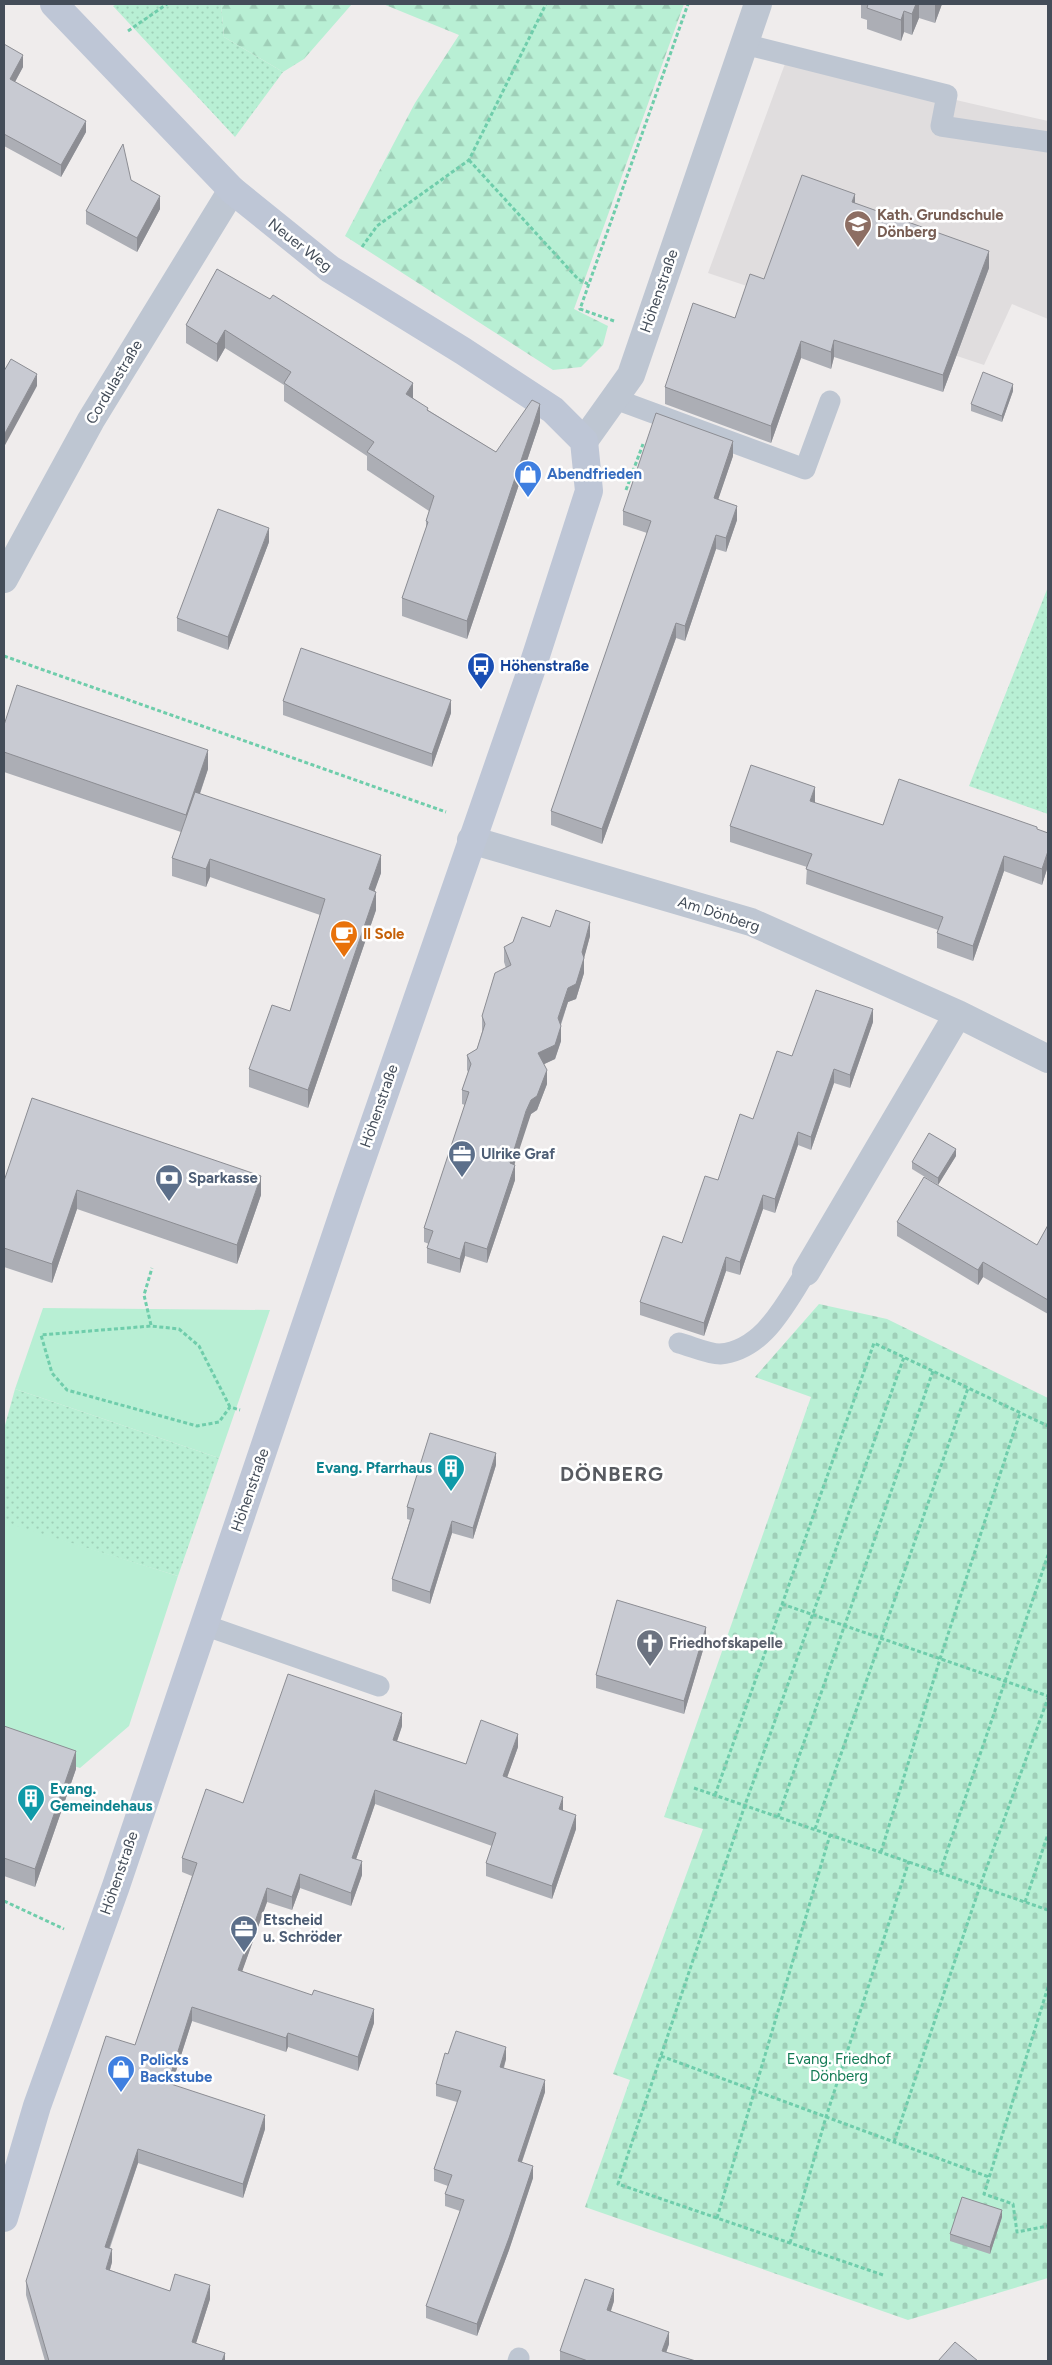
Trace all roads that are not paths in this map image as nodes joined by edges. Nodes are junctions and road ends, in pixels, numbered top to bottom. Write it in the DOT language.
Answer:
graph roads {
  1 [pos="54,4"];
  2 [pos="758,4"];
  3 [pos="744,44"];
  4 [pos="1048,142"];
  5 [pos="232,190"];
  6 [pos="615,399"];
  7 [pos="830,401"];
  8 [pos="584,441"];
  9 [pos="4,579"];
  10 [pos="474,832"];
  11 [pos="958,1014"];
  12 [pos="1048,1059"];
  13 [pos="806,1272"];
  14 [pos="679,1343"];
  15 [pos="204,1625"];
  16 [pos="379,1686"];
  17 [pos="4,2218"];
  1 -- 5 [label="street, Neuer Weg"];
  2 -- 3 [label="street, Höhenstraße"];
  3 -- 4 [label="lane"];
  3 -- 6 [label="street, Höhenstraße"];
  5 -- 8 [label="street, Neuer Weg"];
  5 -- 9 [label="street, Cordulastraße"];
  6 -- 7 [label="lane"];
  6 -- 8 [label="street, Höhenstraße"];
  8 -- 10 [label="street, Höhenstraße"];
  10 -- 11 [label="street, Am Dönberg"];
  10 -- 15 [label="street, Höhenstraße"];
  11 -- 12 [label="street, Am Dönberg"];
  11 -- 13 [label="street"];
  13 -- 14 [label="lane"];
  15 -- 16 [label="lane"];
  15 -- 17 [label="street, Höhenstraße"];
}
